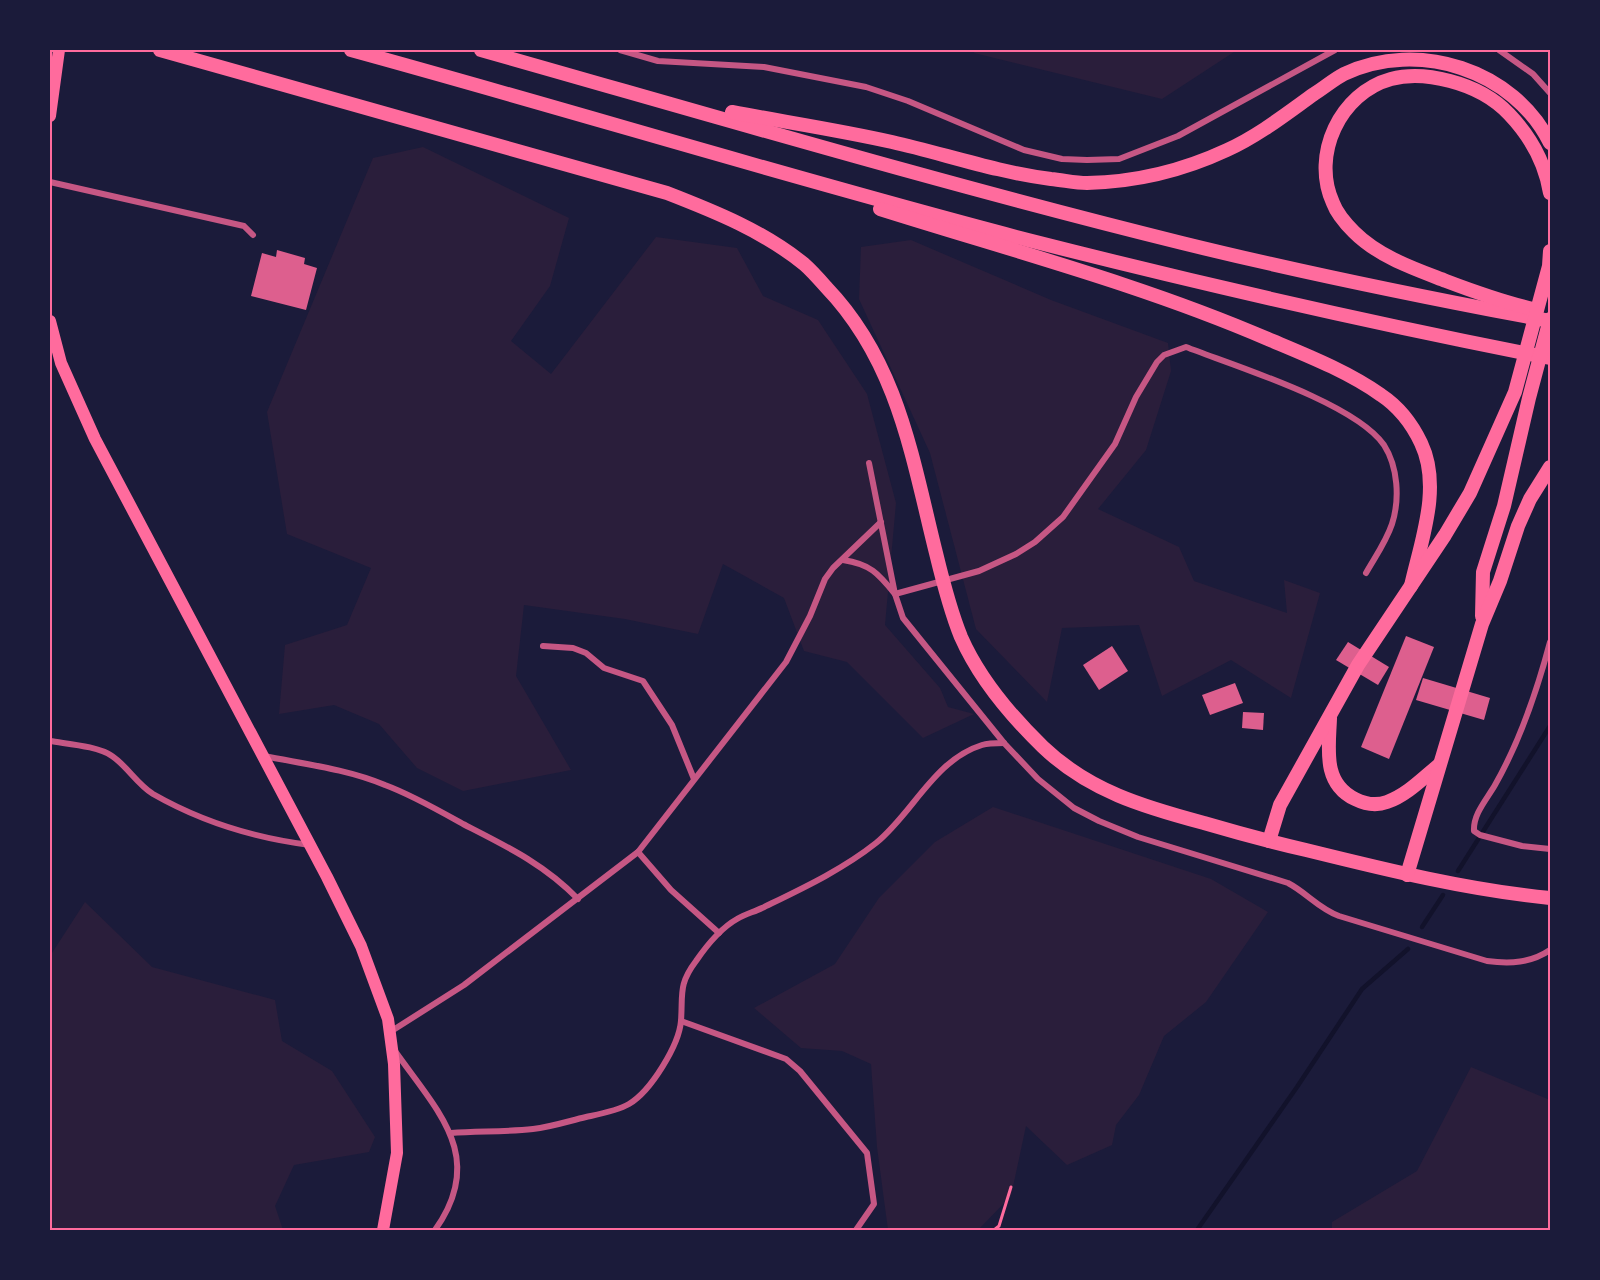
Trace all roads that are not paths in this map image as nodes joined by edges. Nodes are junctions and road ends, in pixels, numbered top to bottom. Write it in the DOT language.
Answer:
graph roads {
  1 [pos="59,50"];
  2 [pos="160,50"];
  3 [pos="351,50"];
  4 [pos="481,50"];
  5 [pos="620,50"];
  6 [pos="1335,50"];
  7 [pos="1499,50"];
  8 [pos="1551,93"];
  9 [pos="673,104"];
  10 [pos="50,116"];
  11 [pos="1551,143"];
  12 [pos="691,148"];
  13 [pos="50,182"];
  14 [pos="1551,193"];
  15 [pos="253,235"];
  16 [pos="1551,251"];
  17 [pos="1549,266"];
  18 [pos="1551,314"];
  19 [pos="1551,320"];
  20 [pos="50,321"];
  21 [pos="1551,358"];
  22 [pos="869,463"];
  23 [pos="1551,467"];
  24 [pos="881,522"];
  25 [pos="843,560"];
  26 [pos="1366,573"];
  27 [pos="1411,585"];
  28 [pos="896,594"];
  29 [pos="1482,624"];
  30 [pos="1551,642"];
  31 [pos="543,646"];
  32 [pos="1330,714"];
  33 [pos="50,741"];
  34 [pos="1004,743"];
  35 [pos="263,756"];
  36 [pos="1439,765"];
  37 [pos="694,779"];
  38 [pos="1269,841"];
  39 [pos="311,845"];
  40 [pos="1551,849"];
  41 [pos="638,852"];
  42 [pos="1407,875"];
  43 [pos="1551,898"];
  44 [pos="578,899"];
  45 [pos="719,933"];
  46 [pos="1551,950"];
  47 [pos="681,1021"];
  48 [pos="390,1032"];
  49 [pos="392,1046"];
  50 [pos="451,1133"];
  51 [pos="383,1230"];
  52 [pos="435,1230"];
  53 [pos="856,1230"];
  1 -- 10 [label="main road"];
  2 -- 38 [label="highway"];
  3 -- 12 [label="highway"];
  4 -- 9 [label="highway"];
  5 -- 6 [label="street"];
  7 -- 8 [label="street"];
  9 -- 11 [label="highway"];
  9 -- 19 [label="highway"];
  12 -- 21 [label="highway"];
  12 -- 27 [label="highway"];
  13 -- 15 [label="street"];
  14 -- 18 [label="highway"];
  16 -- 17 [label="highway"];
  17 -- 27 [label="highway"];
  19 -- 29 [label="highway"];
  20 -- 35 [label="main road"];
  22 -- 24 [label="street"];
  23 -- 29 [label="highway"];
  24 -- 25 [label="street"];
  24 -- 28 [label="street"];
  25 -- 28 [label="street"];
  25 -- 37 [label="street"];
  26 -- 28 [label="street"];
  27 -- 32 [label="highway"];
  28 -- 34 [label="street"];
  29 -- 36 [label="highway"];
  30 -- 40 [label="street"];
  31 -- 37 [label="street"];
  32 -- 36 [label="highway"];
  32 -- 38 [label="highway"];
  33 -- 39 [label="street"];
  34 -- 45 [label="street"];
  34 -- 46 [label="street"];
  35 -- 39 [label="main road"];
  35 -- 44 [label="street"];
  36 -- 42 [label="highway"];
  37 -- 41 [label="street"];
  38 -- 42 [label="highway"];
  39 -- 48 [label="main road"];
  41 -- 44 [label="street"];
  41 -- 45 [label="street"];
  42 -- 43 [label="highway"];
  44 -- 48 [label="street"];
  45 -- 47 [label="street"];
  47 -- 50 [label="street"];
  47 -- 53 [label="street"];
  48 -- 49 [label="main road"];
  49 -- 50 [label="street"];
  49 -- 51 [label="main road"];
  50 -- 52 [label="street"];
}
